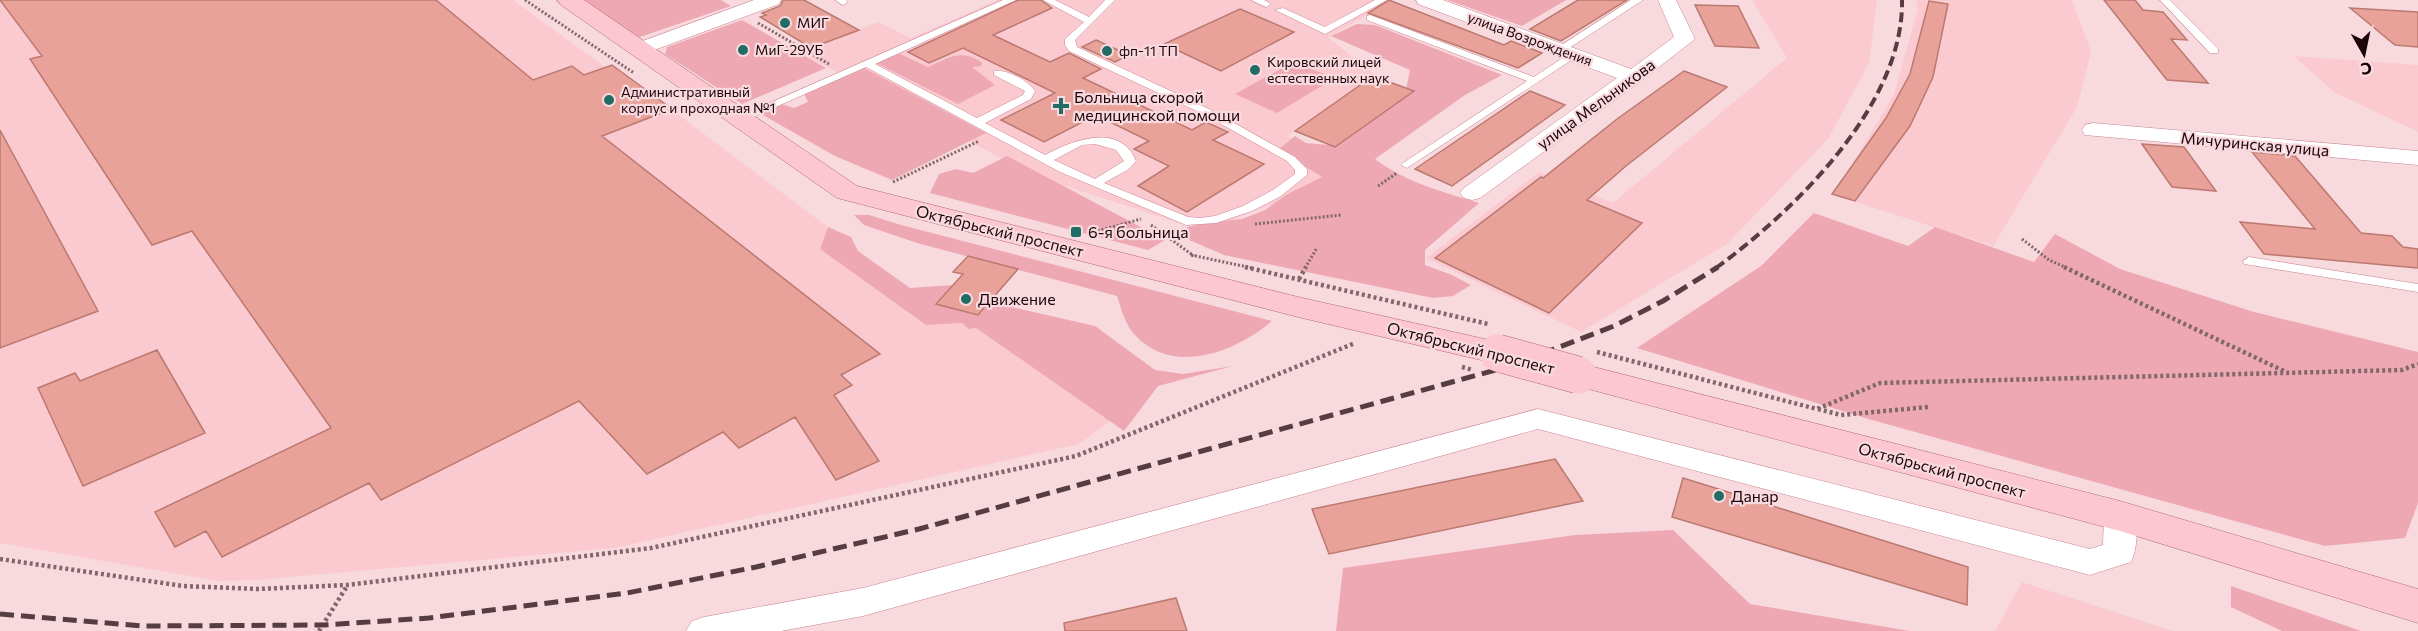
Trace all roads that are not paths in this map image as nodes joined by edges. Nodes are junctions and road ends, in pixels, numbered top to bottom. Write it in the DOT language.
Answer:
graph roads {
  1 [pos="569,0"];
  2 [pos="772,0"];
  3 [pos="1011,0"];
  4 [pos="1048,0"];
  5 [pos="1110,0"];
  6 [pos="1256,0"];
  7 [pos="1382,0"];
  8 [pos="1425,0"];
  9 [pos="1638,0"];
  10 [pos="1667,0"];
  11 [pos="2165,0"];
  12 [pos="1266,4"];
  13 [pos="1280,10"];
  14 [pos="1370,18"];
  15 [pos="1090,21"];
  16 [pos="2214,51"];
  17 [pos="1567,52"];
  18 [pos="636,61"];
  19 [pos="866,63"];
  20 [pos="998,73"];
  21 [pos="1634,77"];
  22 [pos="1535,81"];
  23 [pos="740,119"];
  24 [pos="976,123"];
  25 [pos="2093,130"];
  26 [pos="2418,158"];
  27 [pos="1045,160"];
  28 [pos="1407,165"];
  29 [pos="1095,183"];
  30 [pos="1472,193"];
  31 [pos="2249,261"];
  32 [pos="2418,288"];
  33 [pos="2120,516"];
  34 [pos="2418,606"];
  35 [pos="704,631"];
  1 -- 18 [label="main road, Октябрьский проспект"];
  2 -- 18 [label="street"];
  3 -- 19 [label="lane"];
  4 -- 15 [label="lane"];
  5 -- 15 [label="lane"];
  6 -- 12 [label="lane"];
  7 -- 13 [label="lane"];
  8 -- 17 [label="street, улица Возрождения"];
  9 -- 17 [label="lane"];
  10 -- 21 [label="street, улица Мельникова"];
  11 -- 16 [label="lane"];
  14 -- 22 [label="lane"];
  15 -- 29 [label="lane"];
  17 -- 21 [label="street, улица Возрождения"];
  17 -- 22 [label="lane"];
  18 -- 23 [label="main road, Октябрьский проспект"];
  19 -- 23 [label="lane"];
  19 -- 24 [label="lane"];
  20 -- 24 [label="lane"];
  21 -- 30 [label="street, улица Мельникова"];
  22 -- 28 [label="lane"];
  23 -- 33 [label="main road, Октябрьский проспект, bridge"];
  24 -- 27 [label="lane"];
  25 -- 26 [label="street, Мичуринская улица"];
  27 -- 29 [label="lane"];
  27 -- 29 [label="lane"];
  31 -- 32 [label="lane"];
  33 -- 34 [label="main road, Октябрьский проспект"];
  33 -- 35 [label="street"];
}
